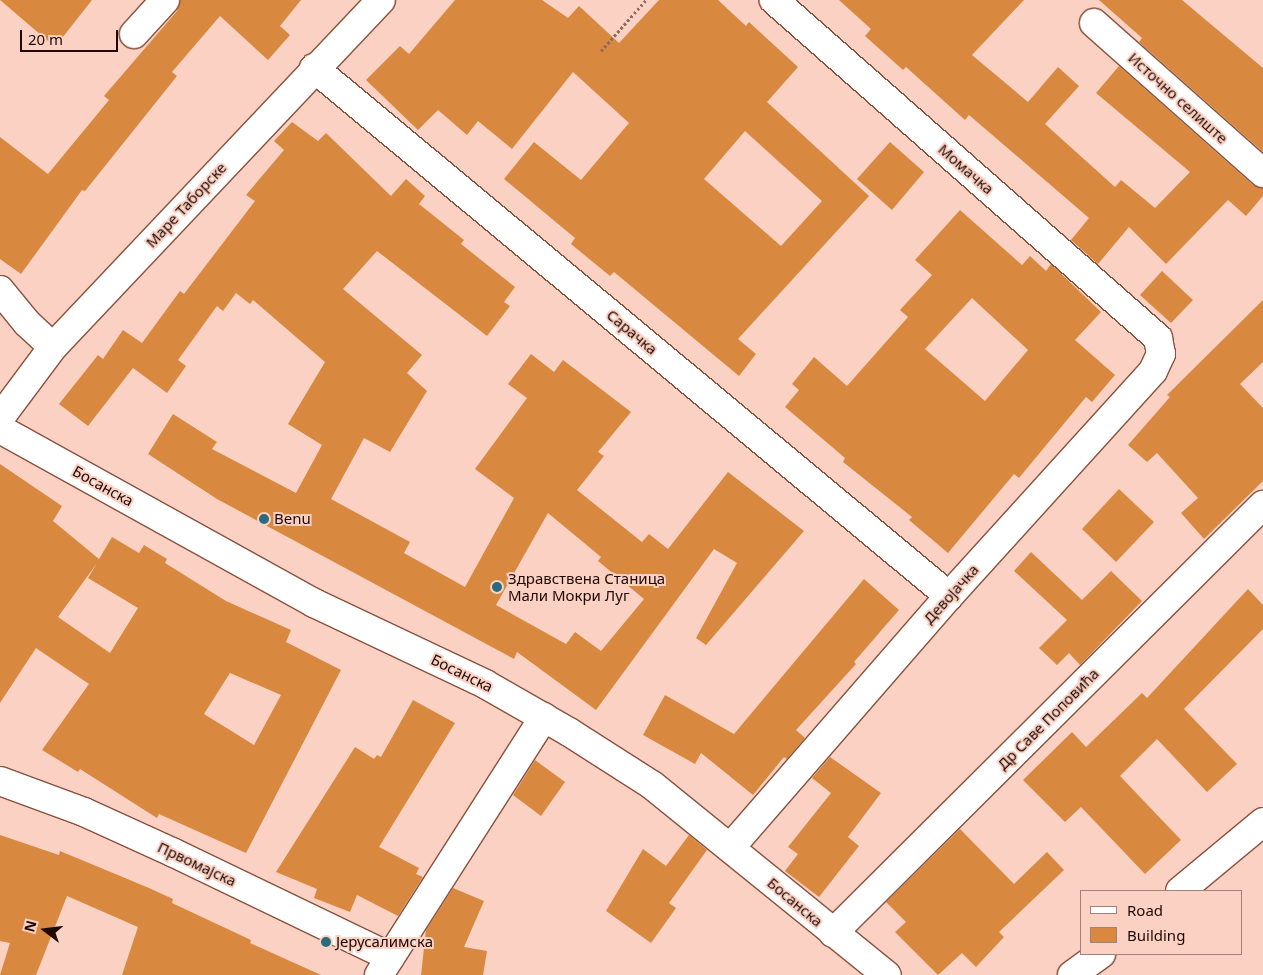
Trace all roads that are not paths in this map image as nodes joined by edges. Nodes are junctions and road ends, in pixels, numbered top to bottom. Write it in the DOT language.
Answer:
graph roads {
  1 [pos="165,0"];
  2 [pos="381,0"];
  3 [pos="774,0"];
  4 [pos="1094,23"];
  5 [pos="134,34"];
  6 [pos="314,68"];
  7 [pos="1263,172"];
  8 [pos="0,290"];
  9 [pos="1158,338"];
  10 [pos="53,347"];
  11 [pos="0,418"];
  12 [pos="0,429"];
  13 [pos="1263,505"];
  14 [pos="949,596"];
  15 [pos="544,717"];
  16 [pos="0,781"];
  17 [pos="1263,822"];
  18 [pos="730,848"];
  19 [pos="1181,890"];
  20 [pos="833,933"];
  21 [pos="1100,955"];
  22 [pos="385,966"];
  23 [pos="887,975"];
  24 [pos="1072,975"];
  1 -- 5 [label="street"];
  2 -- 6 [label="street, Маре Таборске"];
  3 -- 9 [label="street, Момачка"];
  4 -- 7 [label="street, Источно селиште"];
  6 -- 10 [label="street, Маре Таборске"];
  6 -- 14 [label="street, Сарачка"];
  8 -- 10 [label="street"];
  9 -- 14 [label="street, Девојачка"];
  10 -- 11 [label="street, Маре Таборске"];
  12 -- 15 [label="street, Босанска"];
  13 -- 20 [label="street, Др Саве Поповића"];
  14 -- 18 [label="street, Девојачка"];
  15 -- 18 [label="street, Босанска"];
  15 -- 22 [label="street"];
  16 -- 22 [label="street, Првомајска"];
  17 -- 19 [label="street"];
  18 -- 20 [label="street, Босанска"];
  20 -- 23 [label="street, Босанска"];
  21 -- 24 [label="street"];
}
